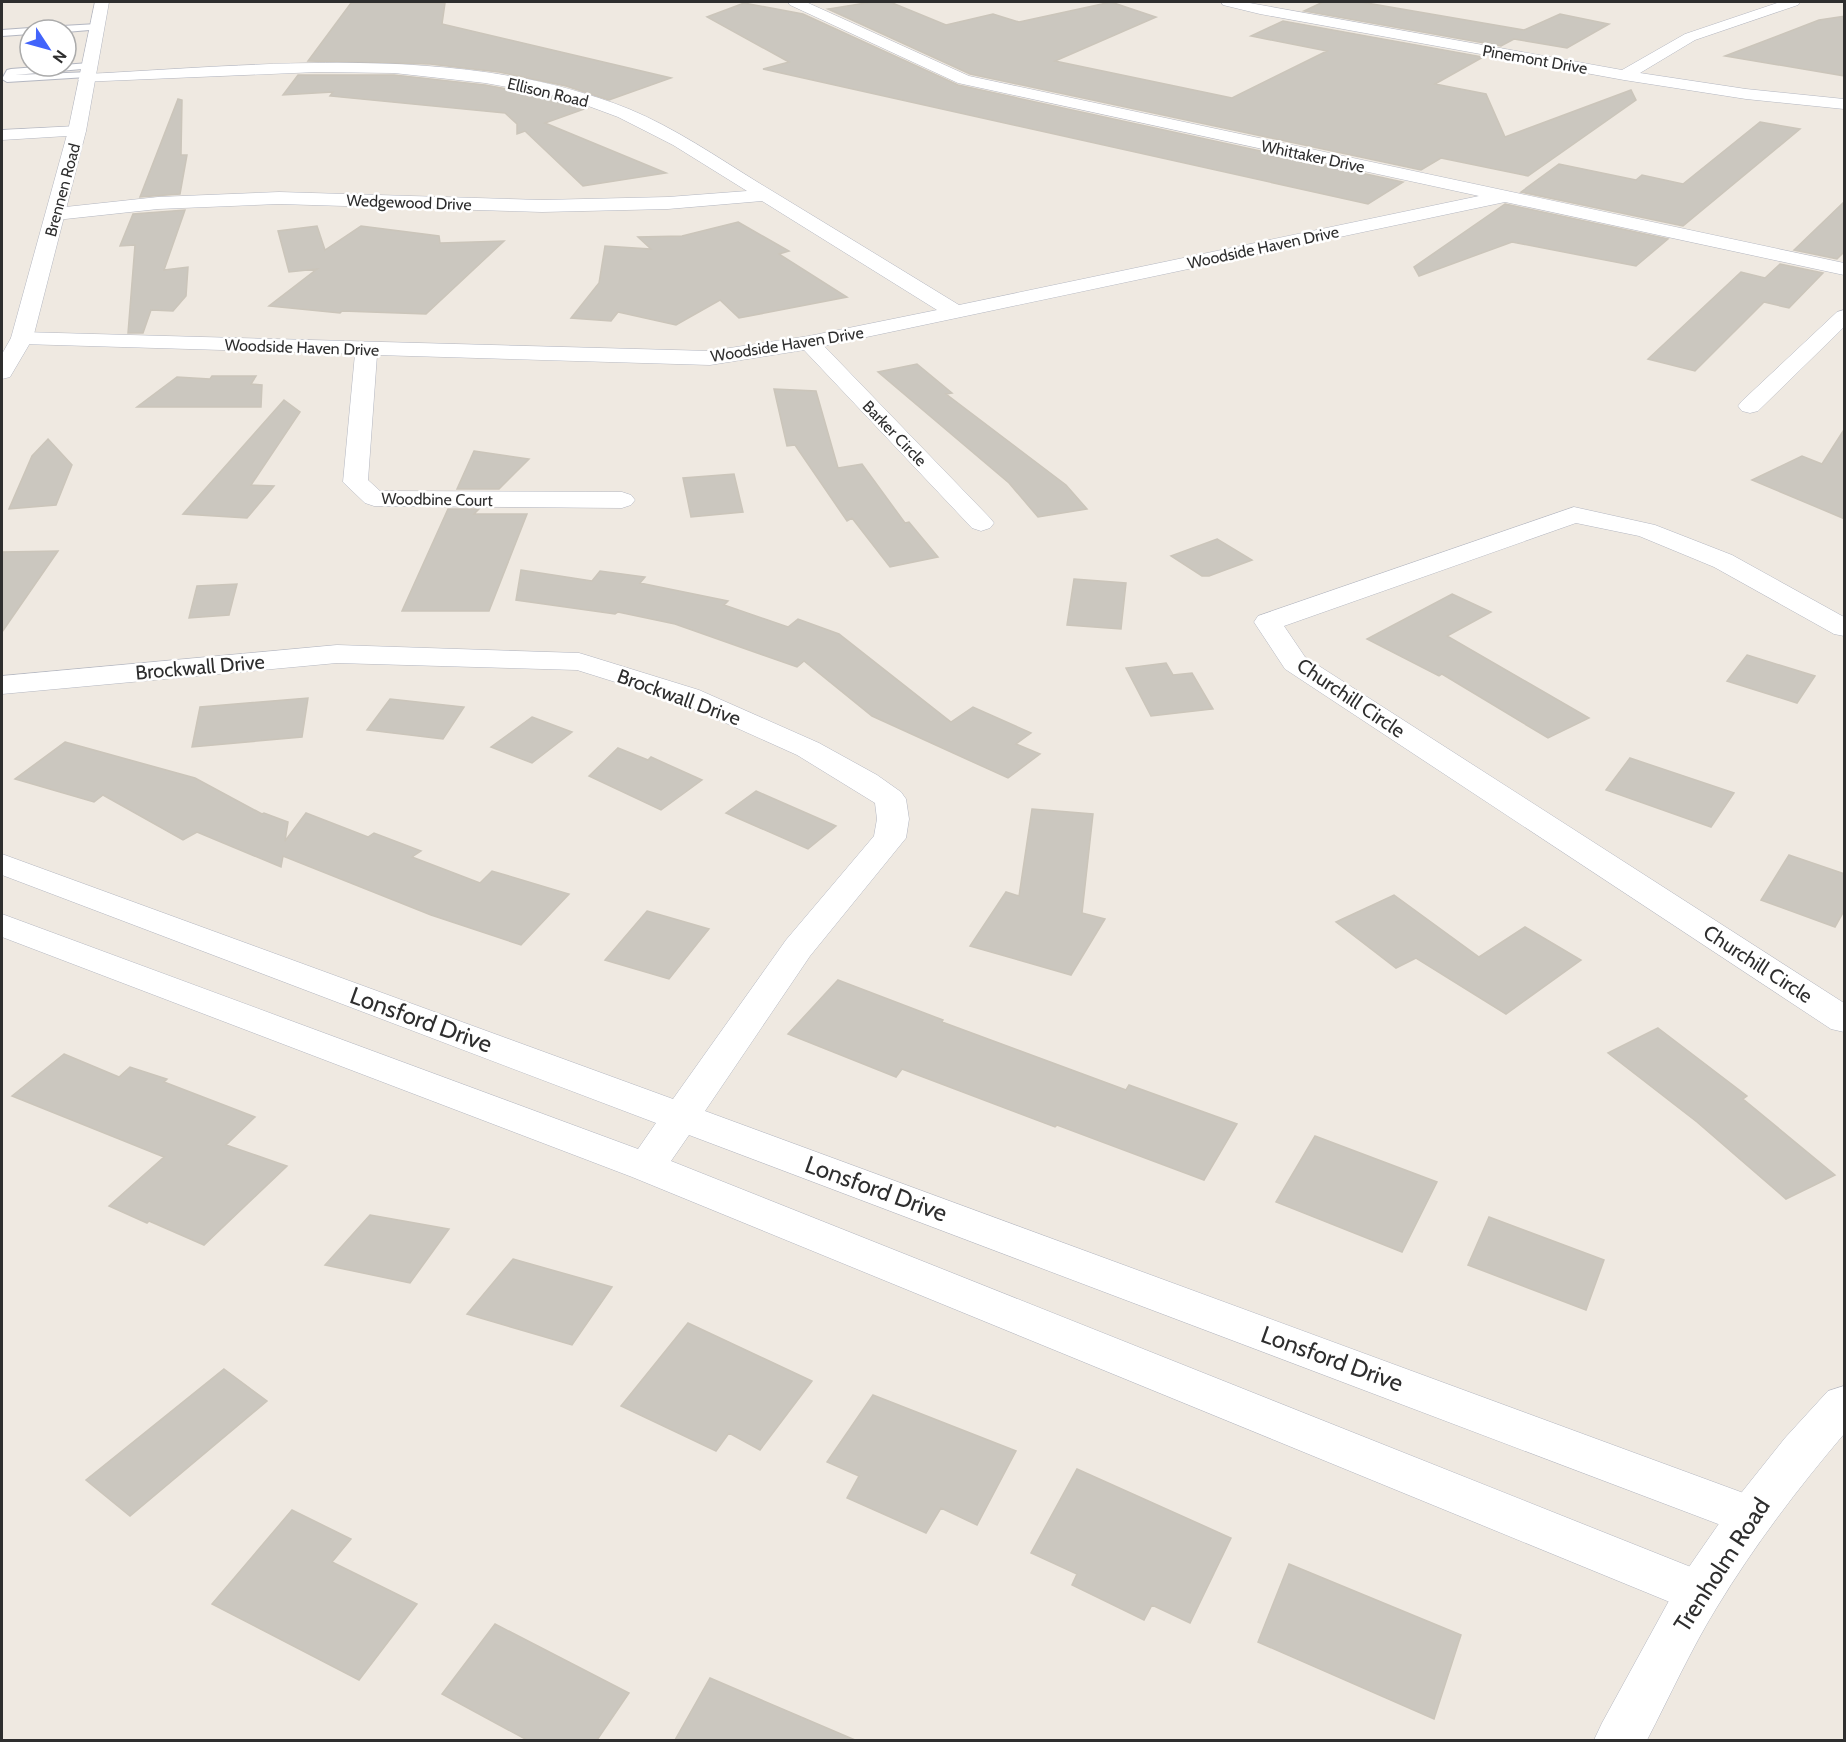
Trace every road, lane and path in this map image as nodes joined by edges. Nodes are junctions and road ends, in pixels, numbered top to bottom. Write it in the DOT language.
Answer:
graph roads {
  1 [pos="102,2"];
  2 [pos="795,2"];
  3 [pos="1228,2"];
  4 [pos="1278,2"];
  5 [pos="1793,2"];
  6 [pos="1260,10"];
  7 [pos="97,27"];
  8 [pos="78,28"];
  9 [pos="18,32"];
  10 [pos="2,33"];
  11 [pos="87,73"];
  12 [pos="5,75"];
  13 [pos="1624,75"];
  14 [pos="1845,104"];
  15 [pos="77,131"];
  16 [pos="2,135"];
  17 [pos="763,195"];
  18 [pos="1502,197"];
  19 [pos="56,214"];
  20 [pos="1845,269"];
  21 [pos="955,312"];
  22 [pos="1845,316"];
  23 [pos="22,338"];
  24 [pos="809,343"];
  25 [pos="366,350"];
  26 [pos="2,372"];
  27 [pos="1750,406"];
  28 [pos="622,500"];
  29 [pos="981,524"];
  30 [pos="1845,628"];
  31 [pos="2,684"];
  32 [pos="2,864"];
  33 [pos="2,925"];
  34 [pos="1845,1020"];
  35 [pos="681,1116"];
  36 [pos="646,1167"];
  37 [pos="1845,1404"];
  38 [pos="1751,1516"];
  39 [pos="1699,1592"];
  40 [pos="1620,1740"];
  1 -- 7 [label="street, Brennen Road"];
  2 -- 18 [label="street, Whittaker Drive"];
  3 -- 6 [label="street, Pinemont Drive"];
  4 -- 6 [label="street"];
  5 -- 13 [label="street"];
  6 -- 13 [label="street, Pinemont Drive"];
  7 -- 8 [label="lane"];
  7 -- 11 [label="street, Brennen Road"];
  9 -- 10 [label="lane"];
  11 -- 12 [label="lane"];
  11 -- 15 [label="street, Brennen Road"];
  11 -- 17 [label="street, Ellison Road"];
  13 -- 14 [label="street, Pinemont Drive"];
  15 -- 16 [label="street"];
  15 -- 19 [label="street, Brennen Road"];
  17 -- 19 [label="street, Wedgewood Drive"];
  17 -- 21 [label="street, Ellison Road"];
  18 -- 20 [label="street, Whittaker Drive"];
  18 -- 21 [label="street, Woodside Haven Drive"];
  19 -- 23 [label="street, Brennen Road"];
  21 -- 24 [label="street, Woodside Haven Drive"];
  22 -- 27 [label="street"];
  23 -- 25 [label="street, Woodside Haven Drive"];
  23 -- 26 [label="street, Brennen Road"];
  24 -- 25 [label="street, Woodside Haven Drive"];
  24 -- 29 [label="street, Barker Circle"];
  25 -- 28 [label="street, Woodbine Court"];
  30 -- 34 [label="street, Churchill Circle"];
  31 -- 35 [label="street, Brockwall Drive"];
  32 -- 35 [label="street, Lonsford Drive"];
  33 -- 36 [label="street"];
  35 -- 36 [label="street, Brockwall Drive"];
  35 -- 38 [label="street, Lonsford Drive"];
  36 -- 39 [label="street"];
  37 -- 38 [label="street, Trenholm Road"];
  38 -- 39 [label="street, Trenholm Road"];
  39 -- 40 [label="street, Trenholm Road"];
}
